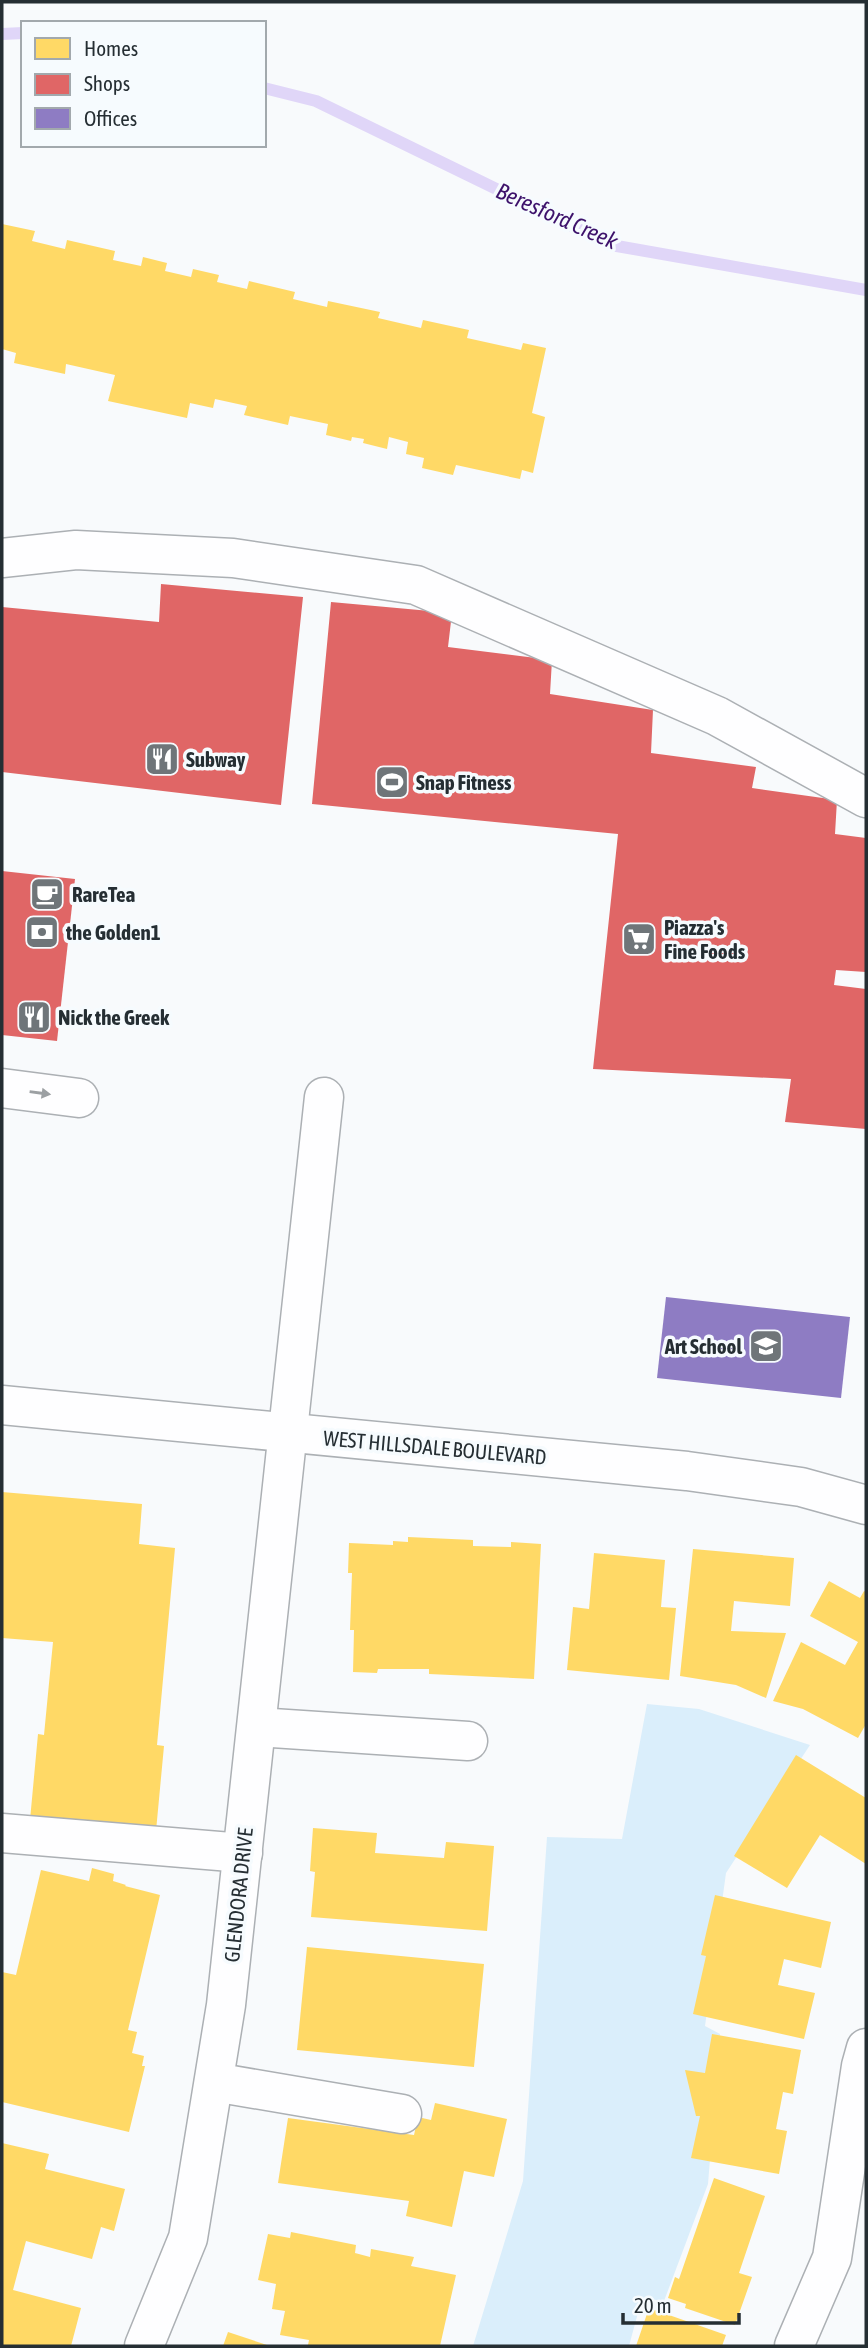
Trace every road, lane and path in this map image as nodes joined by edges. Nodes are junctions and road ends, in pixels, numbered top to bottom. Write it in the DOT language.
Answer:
graph roads {
  1 [pos="2,558"];
  2 [pos="866,798"];
  3 [pos="2,1088"];
  4 [pos="324,1097"];
  5 [pos="79,1098"];
  6 [pos="2,1405"];
  7 [pos="289,1433"];
  8 [pos="864,1498"];
  9 [pos="257,1727"];
  10 [pos="468,1741"];
  11 [pos="2,1833"];
  12 [pos="243,1853"];
  13 [pos="866,2048"];
  14 [pos="214,2082"];
  15 [pos="402,2114"];
  16 [pos="144,2346"];
  17 [pos="794,2346"];
  1 -- 2 [label="street"];
  3 -- 5 [label="street, one-way"];
  4 -- 7 [label="street, GLENDORA DRIVE"];
  6 -- 7 [label="street, WEST HILLSDALE BOULEVARD"];
  7 -- 8 [label="street, WEST HILLSDALE BOULEVARD"];
  7 -- 9 [label="street, GLENDORA DRIVE"];
  9 -- 10 [label="street"];
  9 -- 12 [label="street, GLENDORA DRIVE"];
  11 -- 12 [label="street"];
  12 -- 14 [label="street, GLENDORA DRIVE"];
  13 -- 17 [label="street"];
  14 -- 15 [label="street"];
  14 -- 16 [label="street, GLENDORA DRIVE"];
}
